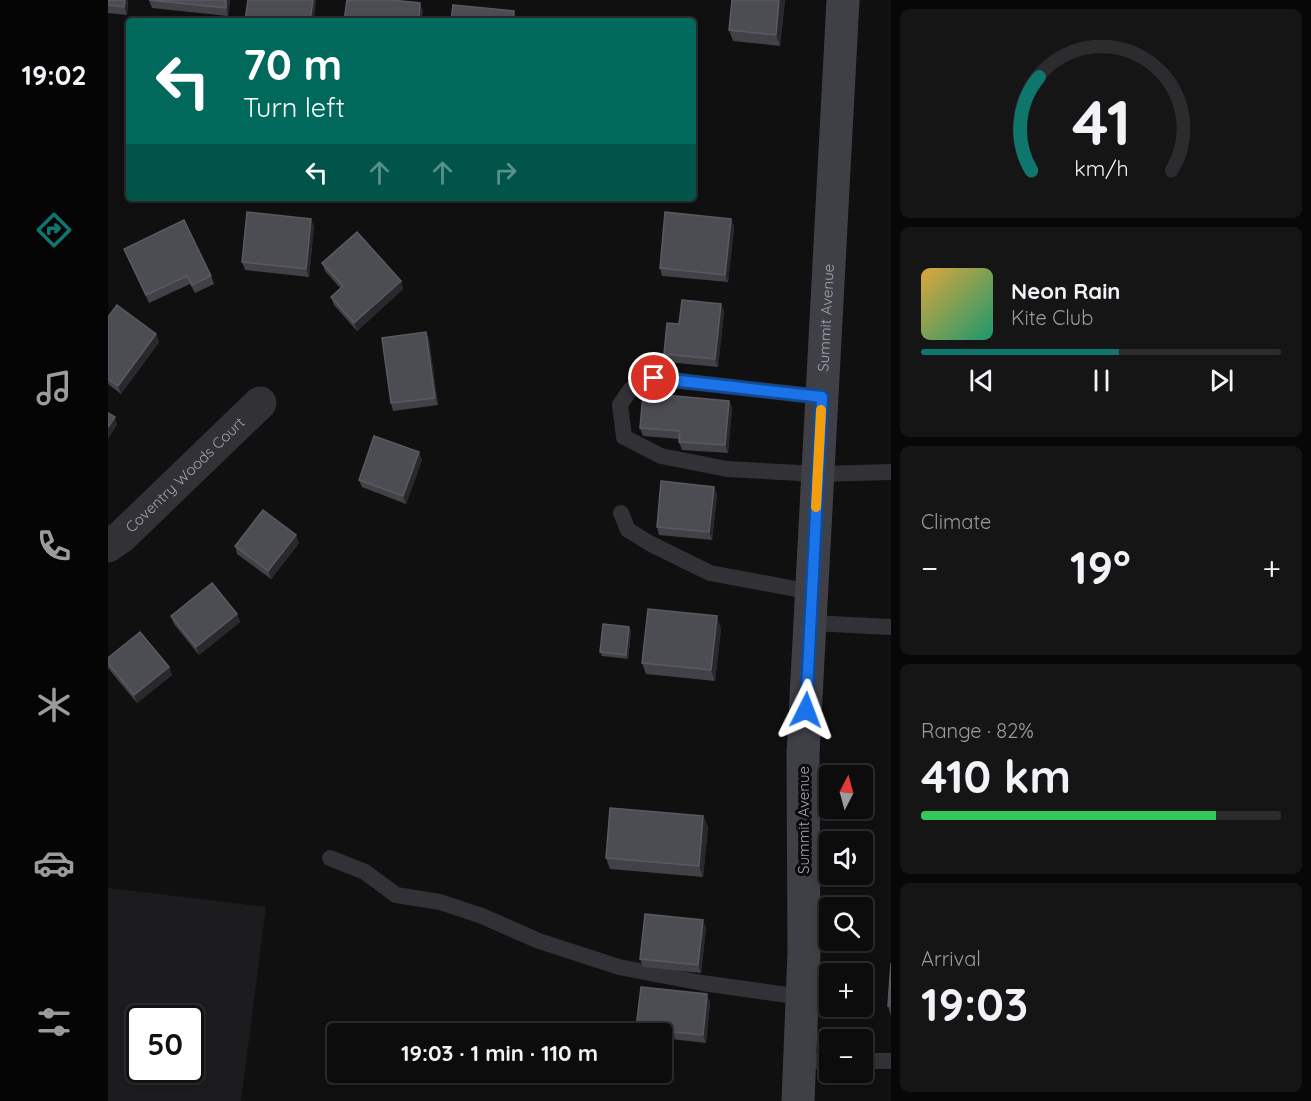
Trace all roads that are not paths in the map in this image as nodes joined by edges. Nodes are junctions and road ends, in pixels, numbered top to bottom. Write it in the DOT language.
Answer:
graph roads {
  1 [pos="843,0"];
  2 [pos="822,397"];
  3 [pos="260,403"];
  4 [pos="891,472"];
  5 [pos="818,474"];
  6 [pos="621,513"];
  7 [pos="108,546"];
  8 [pos="811,607"];
  9 [pos="891,627"];
  10 [pos="330,858"];
  11 [pos="802,997"];
  12 [pos="815,1061"];
  13 [pos="873,1061"];
  14 [pos="891,1061"];
  15 [pos="798,1101"];
  1 -- 2 [label="main road, Summit Avenue"];
  2 -- 5 [label="main road, Summit Avenue"];
  2 -- 5 [label="lane"];
  3 -- 7 [label="street, Coventry Woods Court"];
  4 -- 5 [label="lane"];
  5 -- 8 [label="main road, Summit Avenue"];
  6 -- 8 [label="lane"];
  8 -- 9 [label="lane"];
  8 -- 11 [label="main road, Summit Avenue"];
  10 -- 11 [label="lane"];
  11 -- 12 [label="main road, Summit Avenue"];
  12 -- 15 [label="main road, Summit Avenue"];
  13 -- 14 [label="lane"];
}
